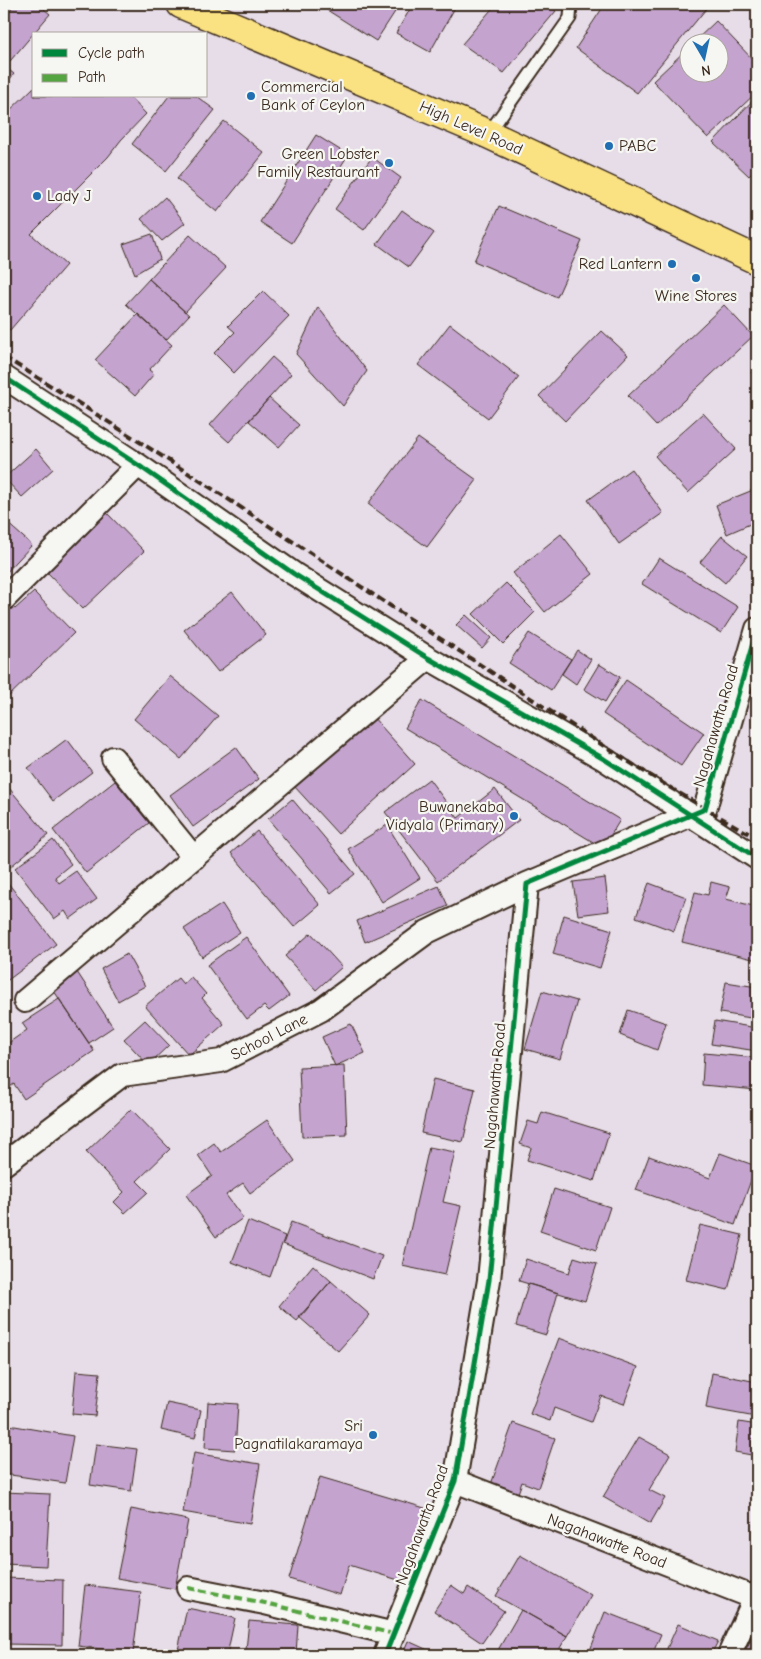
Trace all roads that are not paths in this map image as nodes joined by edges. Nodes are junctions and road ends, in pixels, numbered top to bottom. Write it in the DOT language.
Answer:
graph roads {
  1 [pos="181,4"];
  2 [pos="571,4"];
  3 [pos="488,134"];
  4 [pos="757,260"];
  5 [pos="4,377"];
  6 [pos="138,466"];
  7 [pos="4,599"];
  8 [pos="757,629"];
  9 [pos="428,658"];
  10 [pos="113,758"];
  11 [pos="693,814"];
  12 [pos="194,858"];
  13 [pos="757,858"];
  14 [pos="528,884"];
  15 [pos="25,1001"];
  16 [pos="4,1164"];
  17 [pos="455,1481"];
  18 [pos="188,1588"];
  19 [pos="756,1596"];
  20 [pos="394,1634"];
  21 [pos="385,1655"];
  22 [pos="729,1655"];
  1 -- 3 [label="highway, High Level Road"];
  2 -- 3 [label="lane"];
  3 -- 4 [label="highway, High Level Road"];
  5 -- 6 [label="street"];
  6 -- 7 [label="street"];
  6 -- 9 [label="street"];
  8 -- 11 [label="street, Nagahawatta Road"];
  9 -- 11 [label="street"];
  9 -- 12 [label="street"];
  10 -- 12 [label="street"];
  11 -- 13 [label="street"];
  11 -- 14 [label="street, Nagahawatta Road"];
  12 -- 15 [label="street"];
  14 -- 16 [label="street, School Lane"];
  14 -- 17 [label="street, Nagahawatta Road"];
  17 -- 19 [label="street, Nagahawatte Road"];
  17 -- 20 [label="street, Nagahawatta Road"];
  18 -- 20 [label="street"];
  19 -- 22 [label="street"];
  20 -- 21 [label="street, Nagahawatta Road"];
}
